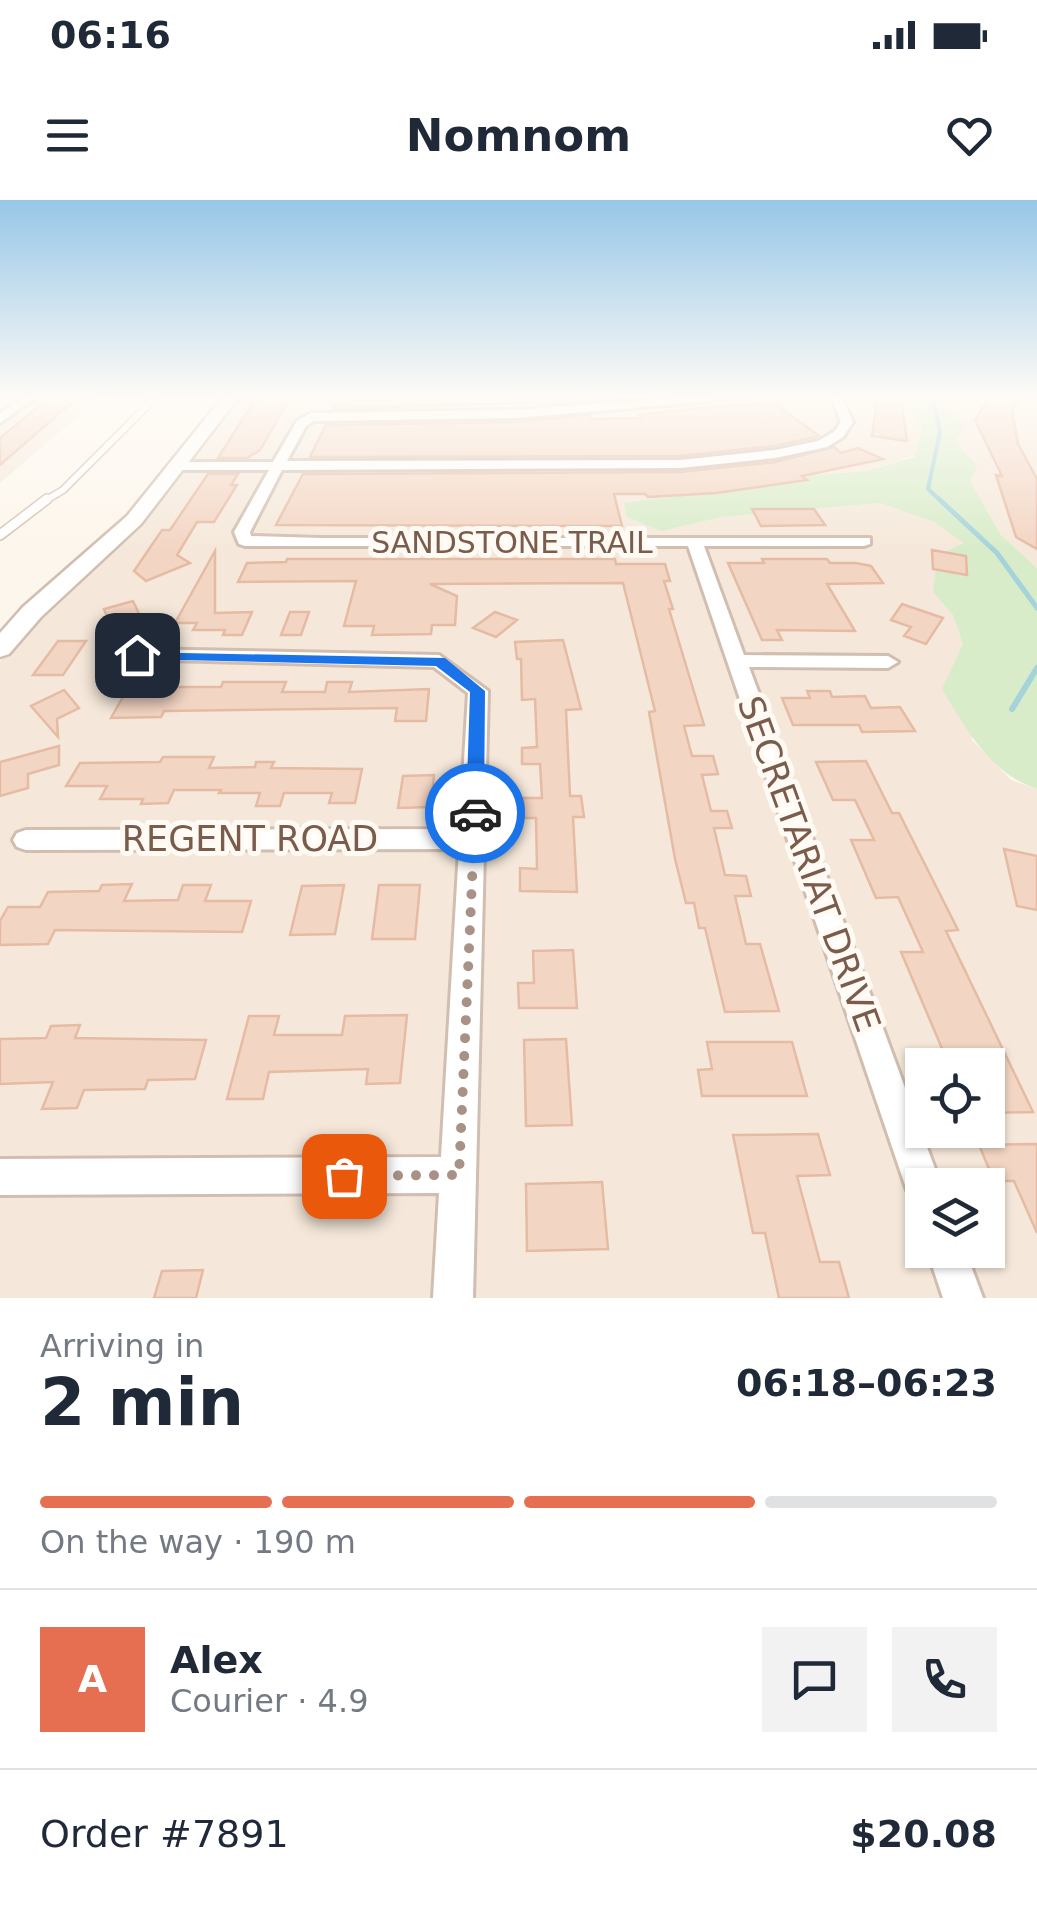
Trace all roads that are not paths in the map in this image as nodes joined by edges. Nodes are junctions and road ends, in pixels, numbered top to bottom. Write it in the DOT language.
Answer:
graph roads {
  1 [pos="104,449"];
  2 [pos="189,449"];
  3 [pos="287,449"];
  4 [pos="797,449"];
  5 [pos="176,466"];
  6 [pos="278,466"];
  7 [pos="0,535"];
  8 [pos="694,542"];
  9 [pos="864,542"];
  10 [pos="0,649"];
  11 [pos="137,655"];
  12 [pos="736,661"];
  13 [pos="888,662"];
  14 [pos="474,839"];
  15 [pos="26,840"];
  16 [pos="917,1168"];
  17 [pos="459,1175"];
  18 [pos="0,1177"];
  19 [pos="952,1268"];
  20 [pos="453,1298"];
  21 [pos="963,1298"];
  1 -- 7 [label="lane"];
  2 -- 5 [label="street"];
  3 -- 6 [label="street"];
  4 -- 6 [label="street"];
  5 -- 6 [label="street"];
  5 -- 10 [label="street"];
  6 -- 8 [label="street, SANDSTONE TRAIL"];
  8 -- 9 [label="street, SANDSTONE TRAIL"];
  8 -- 12 [label="street, SECRETARIAT DRIVE"];
  11 -- 14 [label="street"];
  12 -- 13 [label="street"];
  12 -- 16 [label="street, SECRETARIAT DRIVE"];
  14 -- 15 [label="street, REGENT ROAD"];
  14 -- 17 [label="street"];
  17 -- 18 [label="street"];
  17 -- 20 [label="street"];
  19 -- 21 [label="street"];
}
